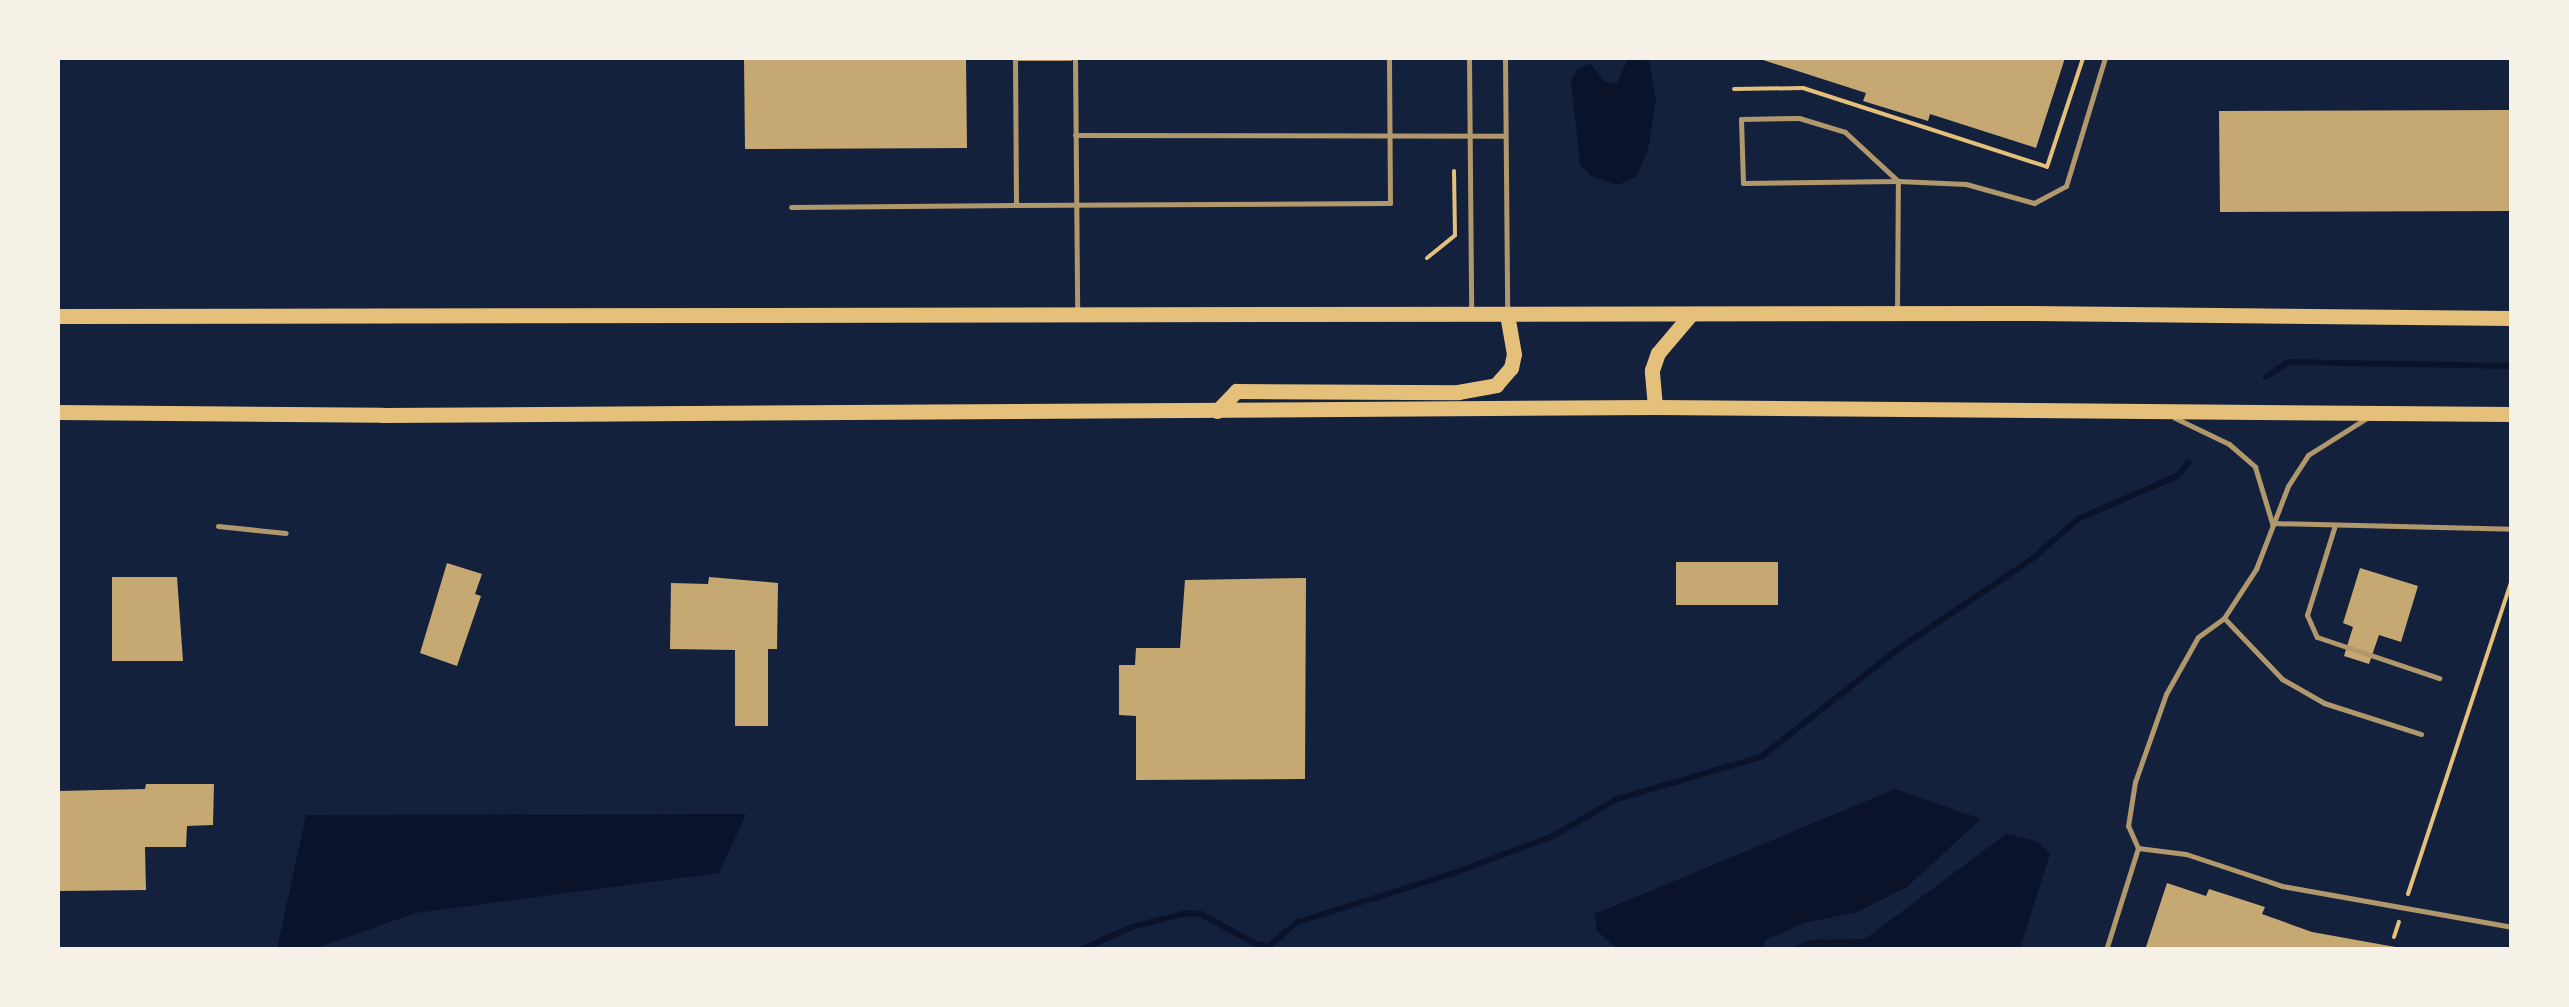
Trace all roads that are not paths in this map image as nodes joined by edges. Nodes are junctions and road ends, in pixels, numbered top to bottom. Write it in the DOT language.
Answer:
graph roads {
  1 [pos="1072,58"];
  2 [pos="1389,58"];
  3 [pos="1470,58"];
  4 [pos="1504,58"];
  5 [pos="2106,58"];
  6 [pos="1075,135"];
  7 [pos="1389,136"];
  8 [pos="1469,136"];
  9 [pos="1505,136"];
  10 [pos="1898,181"];
  11 [pos="1076,205"];
  12 [pos="792,206"];
  13 [pos="1016,206"];
  14 [pos="1898,313"];
  15 [pos="1692,314"];
  16 [pos="1076,315"];
  17 [pos="1508,315"];
  18 [pos="58,316"];
  19 [pos="1472,316"];
  20 [pos="2512,318"];
  21 [pos="1654,407"];
  22 [pos="2158,410"];
  23 [pos="1217,411"];
  24 [pos="58,412"];
  25 [pos="2379,412"];
  26 [pos="2512,414"];
  27 [pos="2272,523"];
  28 [pos="2335,525"];
  29 [pos="218,526"];
  30 [pos="2512,529"];
  31 [pos="286,533"];
  32 [pos="2224,618"];
  33 [pos="2439,678"];
  34 [pos="2421,734"];
  35 [pos="2138,848"];
  36 [pos="2512,927"];
  37 [pos="2106,950"];
  1 -- 6 [label="lane"];
  1 -- 13 [label="lane"];
  2 -- 7 [label="lane"];
  3 -- 8 [label="lane"];
  4 -- 9 [label="lane"];
  5 -- 10 [label="lane"];
  6 -- 7 [label="lane"];
  6 -- 11 [label="lane"];
  7 -- 8 [label="lane"];
  7 -- 11 [label="lane"];
  8 -- 9 [label="lane"];
  8 -- 19 [label="lane"];
  9 -- 17 [label="lane"];
  10 -- 10 [label="lane"];
  10 -- 14 [label="lane"];
  11 -- 13 [label="lane"];
  11 -- 16 [label="lane"];
  12 -- 13 [label="lane"];
  14 -- 15 [label="main road"];
  14 -- 20 [label="main road"];
  15 -- 17 [label="main road"];
  15 -- 21 [label="main road"];
  16 -- 18 [label="main road"];
  16 -- 19 [label="main road"];
  17 -- 19 [label="main road"];
  17 -- 23 [label="main road"];
  21 -- 22 [label="main road"];
  21 -- 23 [label="main road"];
  22 -- 25 [label="main road"];
  22 -- 27 [label="lane"];
  23 -- 24 [label="main road"];
  25 -- 26 [label="main road"];
  25 -- 27 [label="lane"];
  27 -- 28 [label="lane"];
  27 -- 32 [label="lane"];
  28 -- 30 [label="lane"];
  28 -- 33 [label="lane"];
  29 -- 31 [label="lane"];
  32 -- 34 [label="lane"];
  32 -- 35 [label="lane"];
  35 -- 36 [label="lane"];
  35 -- 37 [label="lane"];
}
